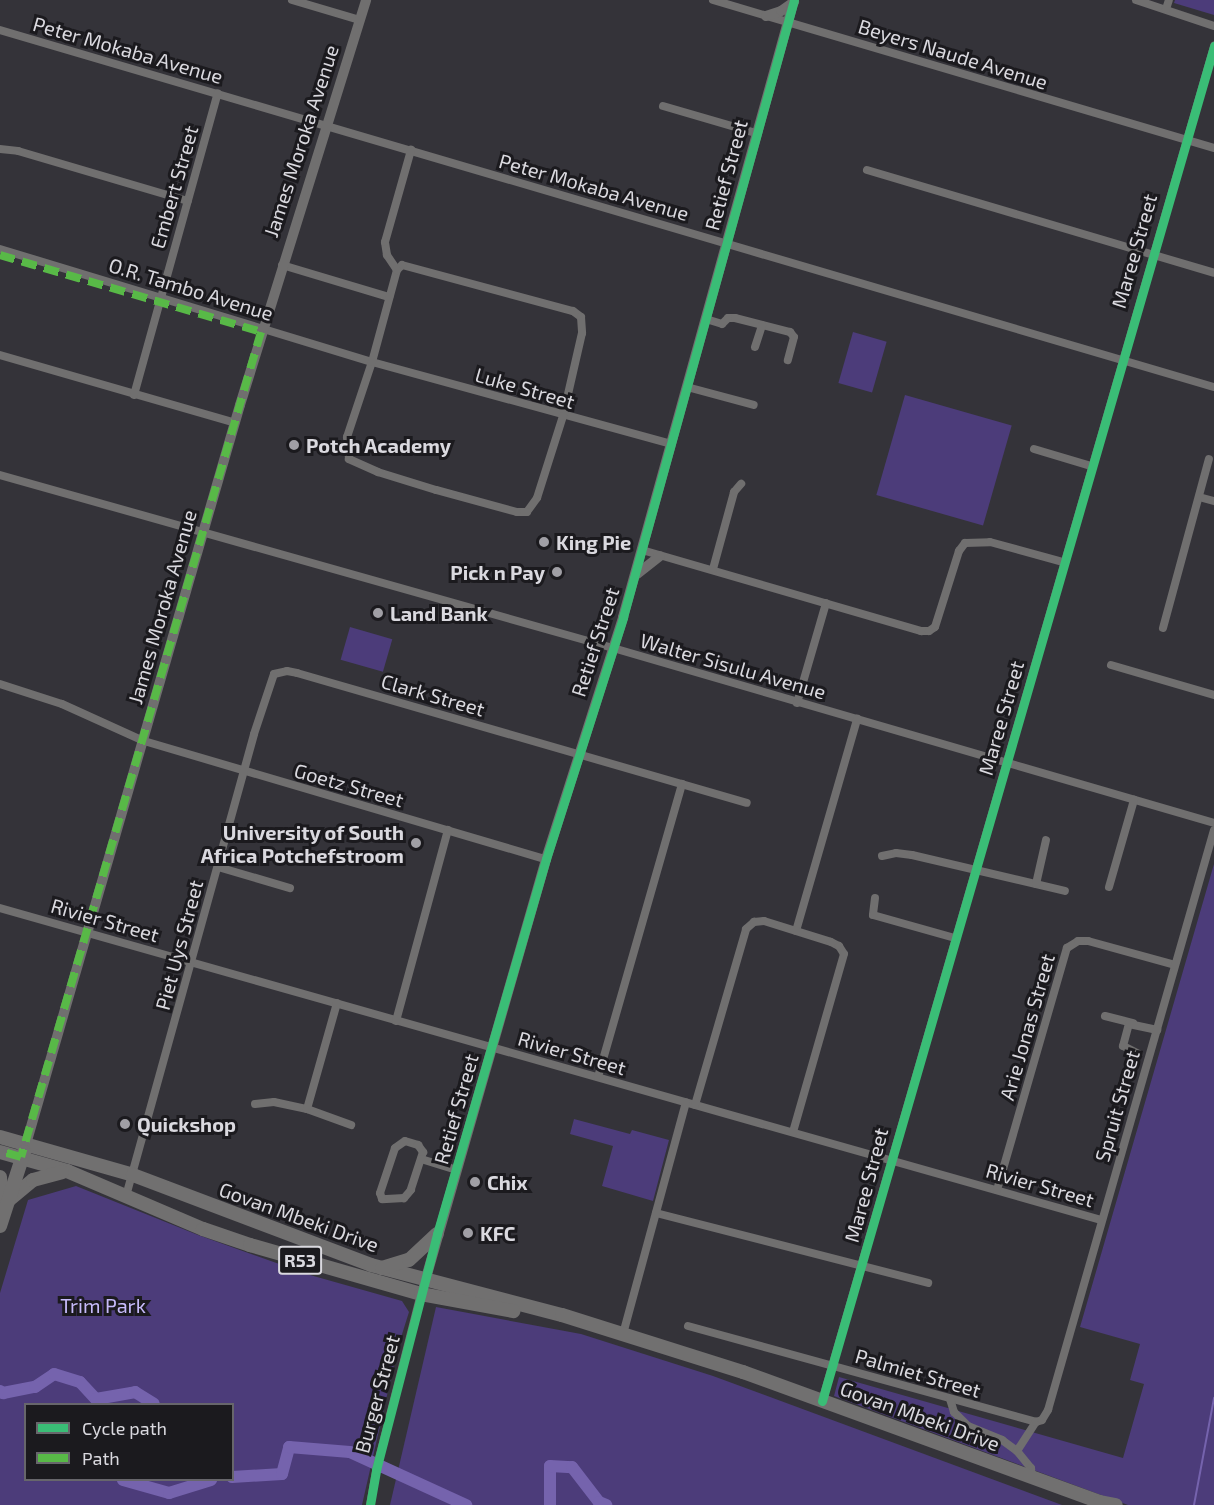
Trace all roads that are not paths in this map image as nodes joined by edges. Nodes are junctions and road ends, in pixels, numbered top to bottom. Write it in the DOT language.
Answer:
graph roads {
  1 [pos="292,0"];
  2 [pos="366,0"];
  3 [pos="713,0"];
  4 [pos="1136,0"];
  5 [pos="794,1"];
  6 [pos="1168,4"];
  7 [pos="766,16"];
  8 [pos="360,20"];
  9 [pos="788,22"];
  10 [pos="1214,26"];
  11 [pos="0,30"];
  12 [pos="1214,46"];
  13 [pos="218,93"];
  14 [pos="663,106"];
  15 [pos="328,125"];
  16 [pos="756,134"];
  17 [pos="1185,140"];
  18 [pos="1214,148"];
  19 [pos="0,149"];
  20 [pos="411,150"];
  21 [pos="867,170"];
  22 [pos="188,201"];
  23 [pos="727,242"];
  24 [pos="0,249"];
  25 [pos="1152,256"];
  26 [pos="282,265"];
  27 [pos="397,270"];
  28 [pos="1214,273"];
  29 [pos="161,297"];
  30 [pos="389,297"];
  31 [pos="706,320"];
  32 [pos="762,325"];
  33 [pos="263,329"];
  34 [pos="755,348"];
  35 [pos="0,355"];
  36 [pos="788,360"];
  37 [pos="1121,360"];
  38 [pos="372,362"];
  39 [pos="687,387"];
  40 [pos="1214,387"];
  41 [pos="134,395"];
  42 [pos="754,405"];
  43 [pos="563,416"];
  44 [pos="235,423"];
  45 [pos="670,444"];
  46 [pos="1034,448"];
  47 [pos="1209,459"];
  48 [pos="1090,466"];
  49 [pos="0,475"];
  50 [pos="741,484"];
  51 [pos="1199,497"];
  52 [pos="1214,501"];
  53 [pos="204,532"];
  54 [pos="642,550"];
  55 [pos="660,556"];
  56 [pos="1063,562"];
  57 [pos="713,569"];
  58 [pos="634,577"];
  59 [pos="826,603"];
  60 [pos="1163,628"];
  61 [pos="613,648"];
  62 [pos="1111,665"];
  63 [pos="279,672"];
  64 [pos="0,684"];
  65 [pos="1214,695"];
  66 [pos="797,703"];
  67 [pos="857,719"];
  68 [pos="144,741"];
  69 [pos="578,753"];
  70 [pos="1007,762"];
  71 [pos="244,772"];
  72 [pos="682,784"];
  73 [pos="1134,800"];
  74 [pos="747,803"];
  75 [pos="1214,823"];
  76 [pos="448,830"];
  77 [pos="1214,830"];
  78 [pos="1046,840"];
  79 [pos="1214,845"];
  80 [pos="882,856"];
  81 [pos="1208,857"];
  82 [pos="546,859"];
  83 [pos="218,867"];
  84 [pos="975,869"];
  85 [pos="1036,884"];
  86 [pos="1109,887"];
  87 [pos="290,888"];
  88 [pos="1065,891"];
  89 [pos="875,898"];
  90 [pos="0,908"];
  91 [pos="796,931"];
  92 [pos="87,933"];
  93 [pos="955,938"];
  94 [pos="192,962"];
  95 [pos="1175,965"];
  96 [pos="336,1003"];
  97 [pos="1105,1016"];
  98 [pos="396,1021"];
  99 [pos="1133,1023"];
  100 [pos="1157,1030"];
  101 [pos="492,1047"];
  102 [pos="1139,1054"];
  103 [pos="598,1077"];
  104 [pos="686,1102"];
  105 [pos="255,1104"];
  106 [pos="695,1105"];
  107 [pos="307,1109"];
  108 [pos="351,1125"];
  109 [pos="793,1132"];
  110 [pos="0,1137"];
  111 [pos="26,1144"];
  112 [pos="0,1152"];
  113 [pos="22,1159"];
  114 [pos="421,1159"];
  115 [pos="891,1161"];
  116 [pos="457,1170"];
  117 [pos="67,1171"];
  118 [pos="134,1175"];
  119 [pos="0,1177"];
  120 [pos="997,1190"];
  121 [pos="126,1196"];
  122 [pos="6,1202"];
  123 [pos="656,1213"];
  124 [pos="1101,1220"];
  125 [pos="1,1222"];
  126 [pos="437,1234"];
  127 [pos="863,1266"];
  128 [pos="380,1268"];
  129 [pos="928,1283"];
  130 [pos="423,1287"];
  131 [pos="688,1326"];
  132 [pos="623,1334"];
  133 [pos="833,1366"];
  134 [pos="950,1400"];
  135 [pos="822,1401"];
  136 [pos="1036,1422"];
  137 [pos="1017,1451"];
  138 [pos="1032,1477"];
  139 [pos="1102,1503"];
  140 [pos="370,1505"];
  141 [pos="1116,1505"];
  1 -- 8 [label="street"];
  2 -- 8 [label="street, James Moroka Avenue"];
  3 -- 7 [label="street, Beyers Naude Avenue"];
  4 -- 6 [label="street"];
  5 -- 7 [label="street"];
  5 -- 9 [label="street, Retief Street"];
  6 -- 10 [label="street"];
  7 -- 9 [label="street, Beyers Naude Avenue"];
  8 -- 15 [label="street, James Moroka Avenue"];
  9 -- 16 [label="street, Retief Street"];
  9 -- 17 [label="street, Beyers Naude Avenue"];
  11 -- 13 [label="street, Peter Mokaba Avenue"];
  12 -- 17 [label="street, Maree Street"];
  13 -- 15 [label="street, Peter Mokaba Avenue"];
  13 -- 22 [label="street, Embert Street"];
  14 -- 16 [label="street"];
  15 -- 20 [label="street, Peter Mokaba Avenue"];
  15 -- 26 [label="street, James Moroka Avenue"];
  16 -- 23 [label="street, Retief Street"];
  17 -- 18 [label="street, Beyers Naude Avenue"];
  17 -- 25 [label="street, Maree Street"];
  19 -- 22 [label="street"];
  20 -- 23 [label="street, Peter Mokaba Avenue"];
  20 -- 27 [label="street"];
  21 -- 25 [label="street"];
  22 -- 29 [label="street, Embert Street"];
  23 -- 31 [label="street, Retief Street"];
  23 -- 37 [label="street, Peter Mokaba Avenue"];
  24 -- 29 [label="street, O.R. Tambo Avenue"];
  25 -- 28 [label="street"];
  25 -- 37 [label="street, Maree Street"];
  26 -- 30 [label="street"];
  26 -- 33 [label="street, James Moroka Avenue"];
  27 -- 30 [label="street"];
  27 -- 43 [label="street"];
  29 -- 33 [label="street, O.R. Tambo Avenue"];
  29 -- 41 [label="street, Embert Street"];
  30 -- 38 [label="street"];
  31 -- 32 [label="street"];
  31 -- 39 [label="street, Retief Street"];
  32 -- 34 [label="street"];
  32 -- 36 [label="street"];
  33 -- 38 [label="street, O.R. Tambo Avenue"];
  33 -- 44 [label="street, James Moroka Avenue"];
  35 -- 41 [label="street"];
  37 -- 40 [label="street, Peter Mokaba Avenue"];
  37 -- 48 [label="street, Maree Street"];
  38 -- 43 [label="street, Luke Street"];
  38 -- 43 [label="street"];
  39 -- 42 [label="street"];
  39 -- 45 [label="street, Retief Street"];
  41 -- 44 [label="street"];
  43 -- 45 [label="street, Luke Street"];
  44 -- 53 [label="street, James Moroka Avenue"];
  45 -- 54 [label="street, Retief Street"];
  46 -- 48 [label="street"];
  47 -- 51 [label="street"];
  48 -- 56 [label="street, Maree Street"];
  49 -- 53 [label="street, Walter Sisulu Avenue"];
  50 -- 57 [label="street"];
  51 -- 52 [label="street"];
  51 -- 60 [label="street"];
  53 -- 61 [label="street, Walter Sisulu Avenue"];
  53 -- 68 [label="street, James Moroka Avenue"];
  54 -- 55 [label="street"];
  54 -- 58 [label="street, Retief Street"];
  55 -- 57 [label="street"];
  55 -- 58 [label="street"];
  56 -- 59 [label="street"];
  56 -- 70 [label="street, Maree Street"];
  57 -- 59 [label="street"];
  58 -- 61 [label="street, Retief Street"];
  59 -- 66 [label="street"];
  61 -- 66 [label="street, Walter Sisulu Avenue"];
  61 -- 69 [label="street, Retief Street"];
  62 -- 65 [label="street"];
  63 -- 69 [label="street, Clark Street"];
  63 -- 71 [label="street, Piet Uys Street"];
  64 -- 68 [label="street, Goetz Street"];
  66 -- 67 [label="street, Walter Sisulu Avenue"];
  67 -- 70 [label="street, Walter Sisulu Avenue"];
  67 -- 91 [label="street"];
  68 -- 71 [label="street, Goetz Street"];
  68 -- 92 [label="street, James Moroka Avenue"];
  69 -- 72 [label="street, Clark Street"];
  69 -- 82 [label="street, Retief Street"];
  70 -- 73 [label="street, Walter Sisulu Avenue"];
  70 -- 84 [label="street, Maree Street"];
  71 -- 76 [label="street, Goetz Street"];
  71 -- 83 [label="street, Piet Uys Street"];
  72 -- 74 [label="street, Clark Street"];
  72 -- 103 [label="street"];
  73 -- 75 [label="street, Walter Sisulu Avenue"];
  73 -- 86 [label="street"];
  76 -- 82 [label="street, Goetz Street"];
  76 -- 98 [label="street"];
  77 -- 81 [label="street, Spruit Street"];
  78 -- 85 [label="street"];
  79 -- 81 [label="street"];
  80 -- 84 [label="street"];
  81 -- 95 [label="street, Spruit Street"];
  82 -- 101 [label="street, Retief Street"];
  83 -- 87 [label="street"];
  83 -- 94 [label="street, Piet Uys Street"];
  84 -- 85 [label="street"];
  84 -- 93 [label="street, Maree Street"];
  85 -- 88 [label="street"];
  89 -- 93 [label="street"];
  90 -- 92 [label="street, Rivier Street"];
  91 -- 106 [label="street"];
  91 -- 109 [label="street"];
  92 -- 94 [label="street, Rivier Street"];
  92 -- 111 [label="street, James Moroka Avenue"];
  93 -- 115 [label="street, Maree Street"];
  94 -- 96 [label="street, Rivier Street"];
  94 -- 118 [label="street, Piet Uys Street"];
  95 -- 100 [label="street, Spruit Street"];
  95 -- 120 [label="street, Arie Jonas Street"];
  96 -- 98 [label="street, Rivier Street"];
  96 -- 107 [label="street"];
  97 -- 99 [label="street"];
  98 -- 101 [label="street, Rivier Street"];
  99 -- 100 [label="street"];
  99 -- 102 [label="street"];
  100 -- 124 [label="street, Spruit Street"];
  101 -- 103 [label="street, Rivier Street"];
  101 -- 116 [label="street, Retief Street"];
  103 -- 104 [label="street, Rivier Street"];
  104 -- 106 [label="street, Rivier Street"];
  104 -- 123 [label="street"];
  105 -- 107 [label="street"];
  106 -- 109 [label="street, Rivier Street"];
  107 -- 108 [label="street"];
  109 -- 115 [label="street, Rivier Street"];
  110 -- 111 [label="main road, Govan Mbeki Drive / R53"];
  111 -- 113 [label="main road, James Moroka Avenue"];
  111 -- 118 [label="main road, Govan Mbeki Drive / R53"];
  112 -- 113 [label="main road, Govan Mbeki Drive / R53"];
  113 -- 117 [label="main road, Govan Mbeki Drive / R53"];
  113 -- 122 [label="main road, James Moroka Avenue"];
  114 -- 114 [label="street"];
  114 -- 116 [label="street"];
  115 -- 120 [label="street, Rivier Street"];
  115 -- 127 [label="street, Maree Street"];
  116 -- 126 [label="street, Retief Street"];
  117 -- 121 [label="main road, Govan Mbeki Drive / R53"];
  117 -- 122 [label="main road"];
  118 -- 121 [label="street, Piet Uys Street"];
  118 -- 128 [label="main road, Govan Mbeki Drive / R53"];
  119 -- 125 [label="main road"];
  120 -- 124 [label="street, Rivier Street"];
  121 -- 130 [label="main road, Govan Mbeki Drive / R53"];
  122 -- 125 [label="main road, James Moroka Avenue"];
  123 -- 127 [label="street"];
  123 -- 132 [label="street"];
  124 -- 136 [label="street, Spruit Street"];
  126 -- 128 [label="main road"];
  126 -- 130 [label="street, Retief Street"];
  127 -- 129 [label="street"];
  127 -- 133 [label="street, Maree Street"];
  128 -- 130 [label="main road, Govan Mbeki Drive / R53"];
  130 -- 132 [label="main road, Govan Mbeki Drive / R53"];
  130 -- 140 [label="street, Burger Street"];
  131 -- 133 [label="street, Palmiet Street"];
  132 -- 135 [label="main road, Govan Mbeki Drive / R53"];
  133 -- 134 [label="street, Palmiet Street"];
  133 -- 135 [label="street, Maree Street"];
  134 -- 136 [label="street, Palmiet Street"];
  134 -- 137 [label="street"];
  135 -- 138 [label="main road, Govan Mbeki Drive / R53"];
  136 -- 137 [label="street, Spruit Street"];
  137 -- 138 [label="street"];
  138 -- 139 [label="main road, Govan Mbeki Drive / R53"];
  139 -- 141 [label="main road, Govan Mbeki Drive / R53"];
}
